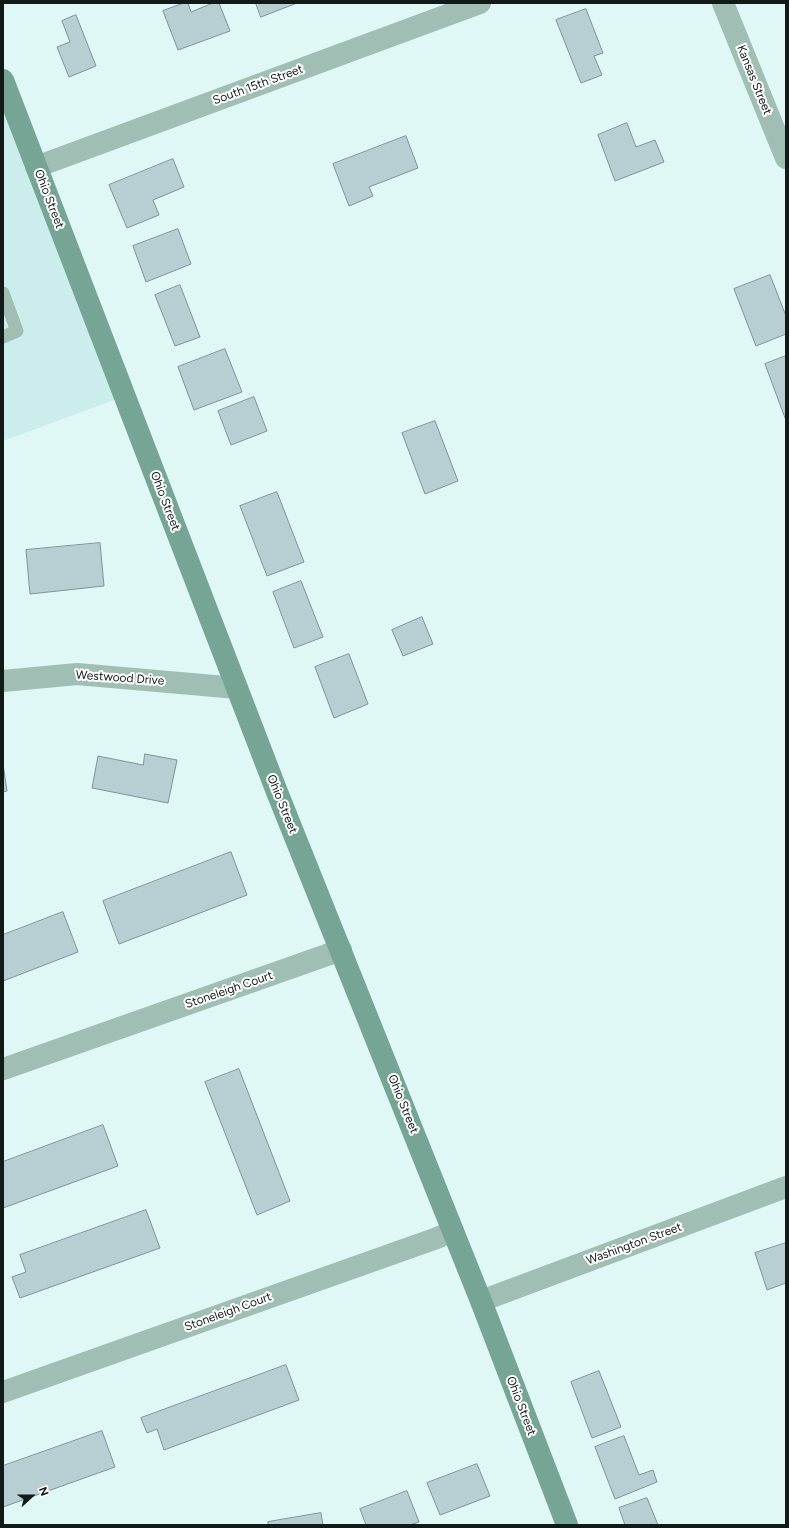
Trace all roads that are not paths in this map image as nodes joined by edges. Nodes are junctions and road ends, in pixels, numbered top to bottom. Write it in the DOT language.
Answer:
graph roads {
  1 [pos="480,3"];
  2 [pos="723,3"];
  3 [pos="3,80"];
  4 [pos="786,158"];
  5 [pos="36,167"];
  6 [pos="3,293"];
  7 [pos="3,337"];
  8 [pos="3,681"];
  9 [pos="237,688"];
  10 [pos="341,950"];
  11 [pos="3,1069"];
  12 [pos="786,1188"];
  13 [pos="453,1231"];
  14 [pos="481,1301"];
  15 [pos="3,1392"];
  16 [pos="567,1525"];
  1 -- 5 [label="street, South 15th Street"];
  2 -- 4 [label="street, Kansas Street"];
  3 -- 5 [label="street, Ohio Street"];
  5 -- 9 [label="street, Ohio Street"];
  6 -- 7 [label="lane"];
  8 -- 9 [label="street, Westwood Drive"];
  9 -- 10 [label="street, Ohio Street"];
  10 -- 11 [label="street, Stoneleigh Court"];
  10 -- 13 [label="street, Ohio Street"];
  12 -- 14 [label="street, Washington Street"];
  13 -- 14 [label="street, Ohio Street"];
  13 -- 15 [label="street, Stoneleigh Court"];
  14 -- 16 [label="street, Ohio Street"];
}
